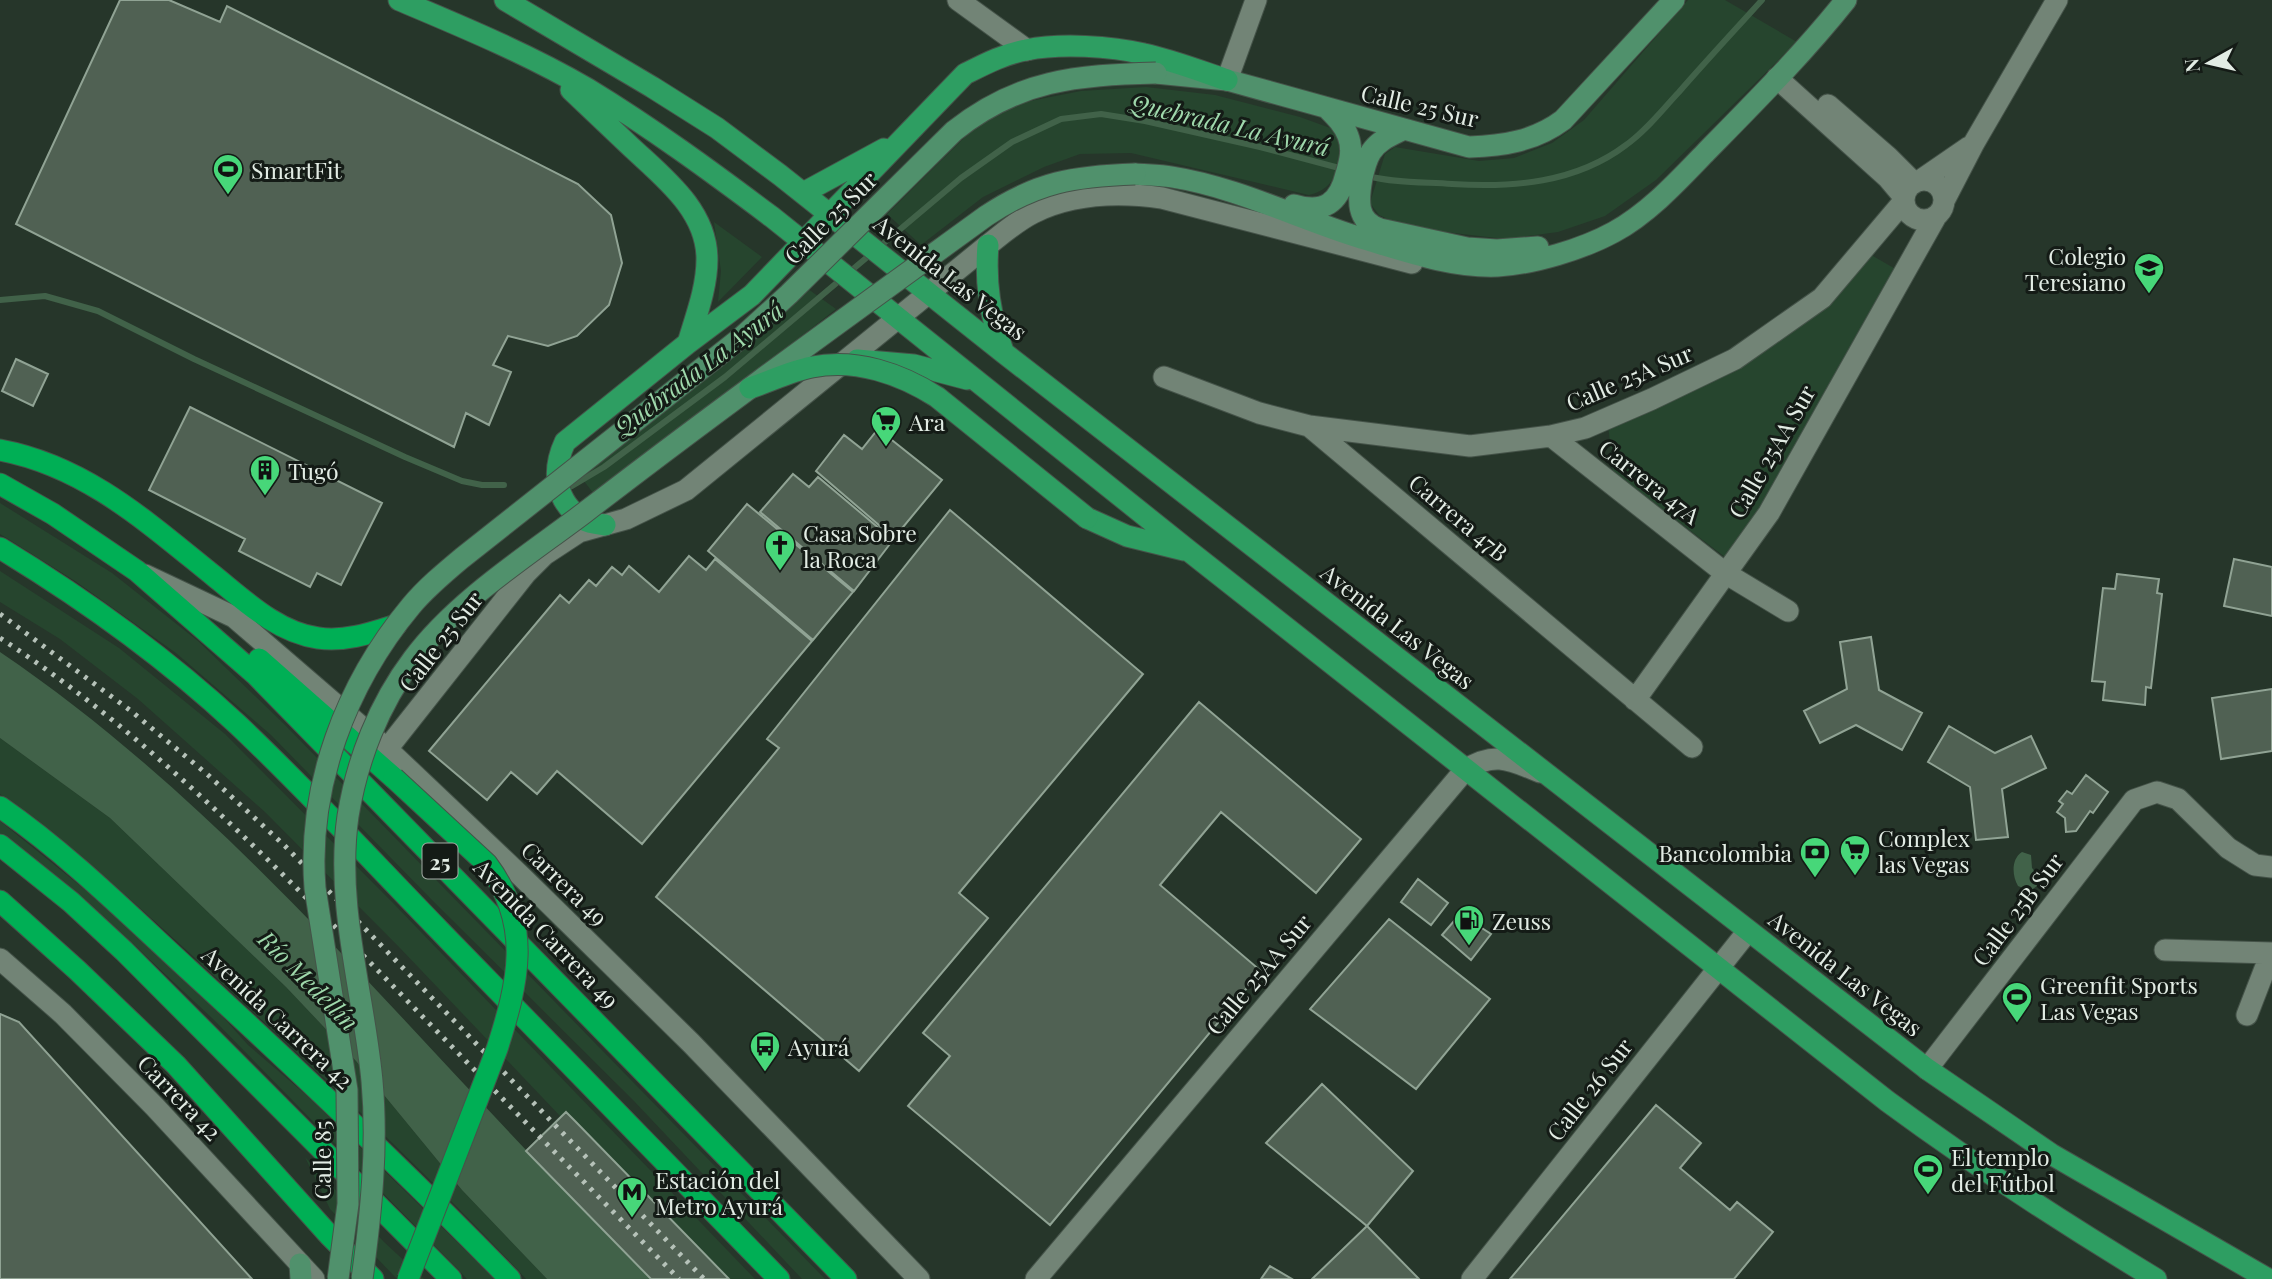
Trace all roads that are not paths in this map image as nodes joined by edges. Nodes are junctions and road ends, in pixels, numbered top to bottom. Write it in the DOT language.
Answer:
graph roads {
  1 [pos="399,0"];
  2 [pos="505,0"];
  3 [pos="958,0"];
  4 [pos="1255,0"];
  5 [pos="1674,0"];
  6 [pos="1846,0"];
  7 [pos="2057,0"];
  8 [pos="1027,50"];
  9 [pos="546,67"];
  10 [pos="1781,73"];
  11 [pos="1227,80"];
  12 [pos="1328,109"];
  13 [pos="1402,130"];
  14 [pos="901,140"];
  15 [pos="1974,143"];
  16 [pos="1359,158"];
  17 [pos="1135,174"];
  18 [pos="1352,188"];
  19 [pos="1911,190"];
  20 [pos="803,193"];
  21 [pos="1945,199"];
  22 [pos="830,215"];
  23 [pos="1934,218"];
  24 [pos="1615,232"];
  25 [pos="804,243"];
  26 [pos="988,245"];
  27 [pos="1497,266"];
  28 [pos="929,293"];
  29 [pos="898,319"];
  30 [pos="688,343"];
  31 [pos="1004,353"];
  32 [pos="848,359"];
  33 [pos="1164,377"];
  34 [pos="975,382"];
  35 [pos="750,388"];
  36 [pos="1309,426"];
  37 [pos="1550,436"];
  38 [pos="8,452"];
  39 [pos="0,484"];
  40 [pos="605,525"];
  41 [pos="0,548"];
  42 [pos="1189,551"];
  43 [pos="137,571"];
  44 [pos="1725,573"];
  45 [pos="1788,611"];
  46 [pos="396,625"];
  47 [pos="1635,700"];
  48 [pos="1692,747"];
  49 [pos="387,749"];
  50 [pos="1465,770"];
  51 [pos="1546,774"];
  52 [pos="0,807"];
  53 [pos="0,845"];
  54 [pos="2272,867"];
  55 [pos="0,901"];
  56 [pos="1748,931"];
  57 [pos="2165,950"];
  58 [pos="2272,953"];
  59 [pos="0,958"];
  60 [pos="1718,970"];
  61 [pos="332,1000"];
  62 [pos="2248,1015"];
  63 [pos="1927,1069"];
  64 [pos="305,1274"];
  65 [pos="338,1279"];
  66 [pos="362,1279"];
  67 [pos="373,1279"];
  68 [pos="408,1279"];
  69 [pos="451,1279"];
  70 [pos="510,1279"];
  71 [pos="779,1279"];
  72 [pos="846,1279"];
  73 [pos="919,1279"];
  74 [pos="1036,1279"];
  75 [pos="1472,1279"];
  76 [pos="2156,1279"];
  77 [pos="2268,1279"];
  1 -- 9 [label="main road"];
  2 -- 20 [label="main road, Avenida Las Vegas"];
  3 -- 8 [label="street"];
  4 -- 11 [label="street"];
  5 -- 13 [label="main road, Calle 25 Sur"];
  6 -- 10 [label="main road, Calle 25 Sur"];
  7 -- 15 [label="street, Calle 25A Sur"];
  8 -- 11 [label="main road"];
  8 -- 14 [label="main road"];
  9 -- 25 [label="main road"];
  9 -- 30 [label="main road"];
  10 -- 19 [label="street"];
  10 -- 24 [label="main road, Calle 25 Sur"];
  11 -- 12 [label="main road, Calle 25 Sur"];
  11 -- 46 [label="main road, Calle 25 Sur, bridge"];
  12 -- 13 [label="main road, Calle 25 Sur"];
  12 -- 16 [label="main road"];
  13 -- 16 [label="main road"];
  14 -- 20 [label="main road"];
  14 -- 22 [label="main road"];
  15 -- 19 [label="street, Calle 25A Sur"];
  15 -- 21 [label="street, Calle 25A Sur"];
  16 -- 18 [label="main road"];
  17 -- 18 [label="main road"];
  17 -- 27 [label="main road, Calle 25 Sur"];
  17 -- 35 [label="main road, Calle 25 Sur, bridge"];
  18 -- 24 [label="main road"];
  19 -- 21 [label="street"];
  19 -- 23 [label="street"];
  19 -- 37 [label="street, Calle 25A Sur"];
  20 -- 22 [label="main road, Avenida Las Vegas"];
  21 -- 23 [label="street"];
  22 -- 25 [label="main road"];
  22 -- 28 [label="main road, Avenida Las Vegas"];
  23 -- 44 [label="street, Calle 25AA Sur"];
  24 -- 27 [label="main road, Calle 25 Sur"];
  25 -- 29 [label="main road"];
  25 -- 30 [label="main road"];
  26 -- 27 [label="street, Calle 25 Sur"];
  26 -- 28 [label="street, Calle 25 Sur"];
  26 -- 31 [label="main road"];
  28 -- 29 [label="street, Calle 25 Sur"];
  28 -- 31 [label="main road, Avenida Las Vegas"];
  29 -- 32 [label="street, Calle 25 Sur"];
  29 -- 34 [label="main road"];
  30 -- 40 [label="main road"];
  31 -- 51 [label="main road, Avenida Las Vegas"];
  32 -- 34 [label="main road"];
  32 -- 40 [label="street, Calle 25 Sur"];
  33 -- 36 [label="street, Carrera 47B"];
  34 -- 42 [label="main road"];
  35 -- 42 [label="main road, bridge"];
  35 -- 66 [label="main road, Calle 25 Sur, bridge"];
  36 -- 37 [label="street, Calle 25A Sur"];
  36 -- 47 [label="street, Carrera 47B"];
  37 -- 44 [label="street, Carrera 47A"];
  38 -- 46 [label="highway"];
  39 -- 43 [label="highway, Avenida Carrera 49 / 25"];
  40 -- 49 [label="street, Calle 25 Sur"];
  41 -- 71 [label="highway, 25"];
  42 -- 50 [label="main road"];
  43 -- 49 [label="street, Carrera 49"];
  43 -- 68 [label="highway, bridge"];
  43 -- 72 [label="highway, Avenida Carrera 49 / 25"];
  44 -- 45 [label="street, Carrera 47A"];
  44 -- 47 [label="street, Calle 25AA Sur"];
  46 -- 61 [label="main road, Calle 25 Sur, bridge"];
  47 -- 48 [label="street, Carrera 47B"];
  49 -- 73 [label="street, Carrera 49"];
  50 -- 51 [label="street, Calle 25AA Sur"];
  50 -- 60 [label="main road"];
  50 -- 74 [label="street, Calle 25AA Sur"];
  51 -- 56 [label="main road, Avenida Las Vegas"];
  52 -- 70 [label="highway, Avenida Carrera 42"];
  53 -- 69 [label="highway"];
  54 -- 63 [label="street, Calle 25B Sur"];
  55 -- 67 [label="highway"];
  56 -- 60 [label="street, Calle 26 Sur"];
  56 -- 63 [label="main road, Avenida Las Vegas"];
  57 -- 58 [label="street"];
  58 -- 62 [label="street"];
  59 -- 64 [label="street, Carrera 42"];
  60 -- 75 [label="street, Calle 26 Sur"];
  60 -- 76 [label="main road"];
  61 -- 65 [label="main road, Calle 85, bridge"];
  63 -- 77 [label="main road, Avenida Las Vegas"];
}
